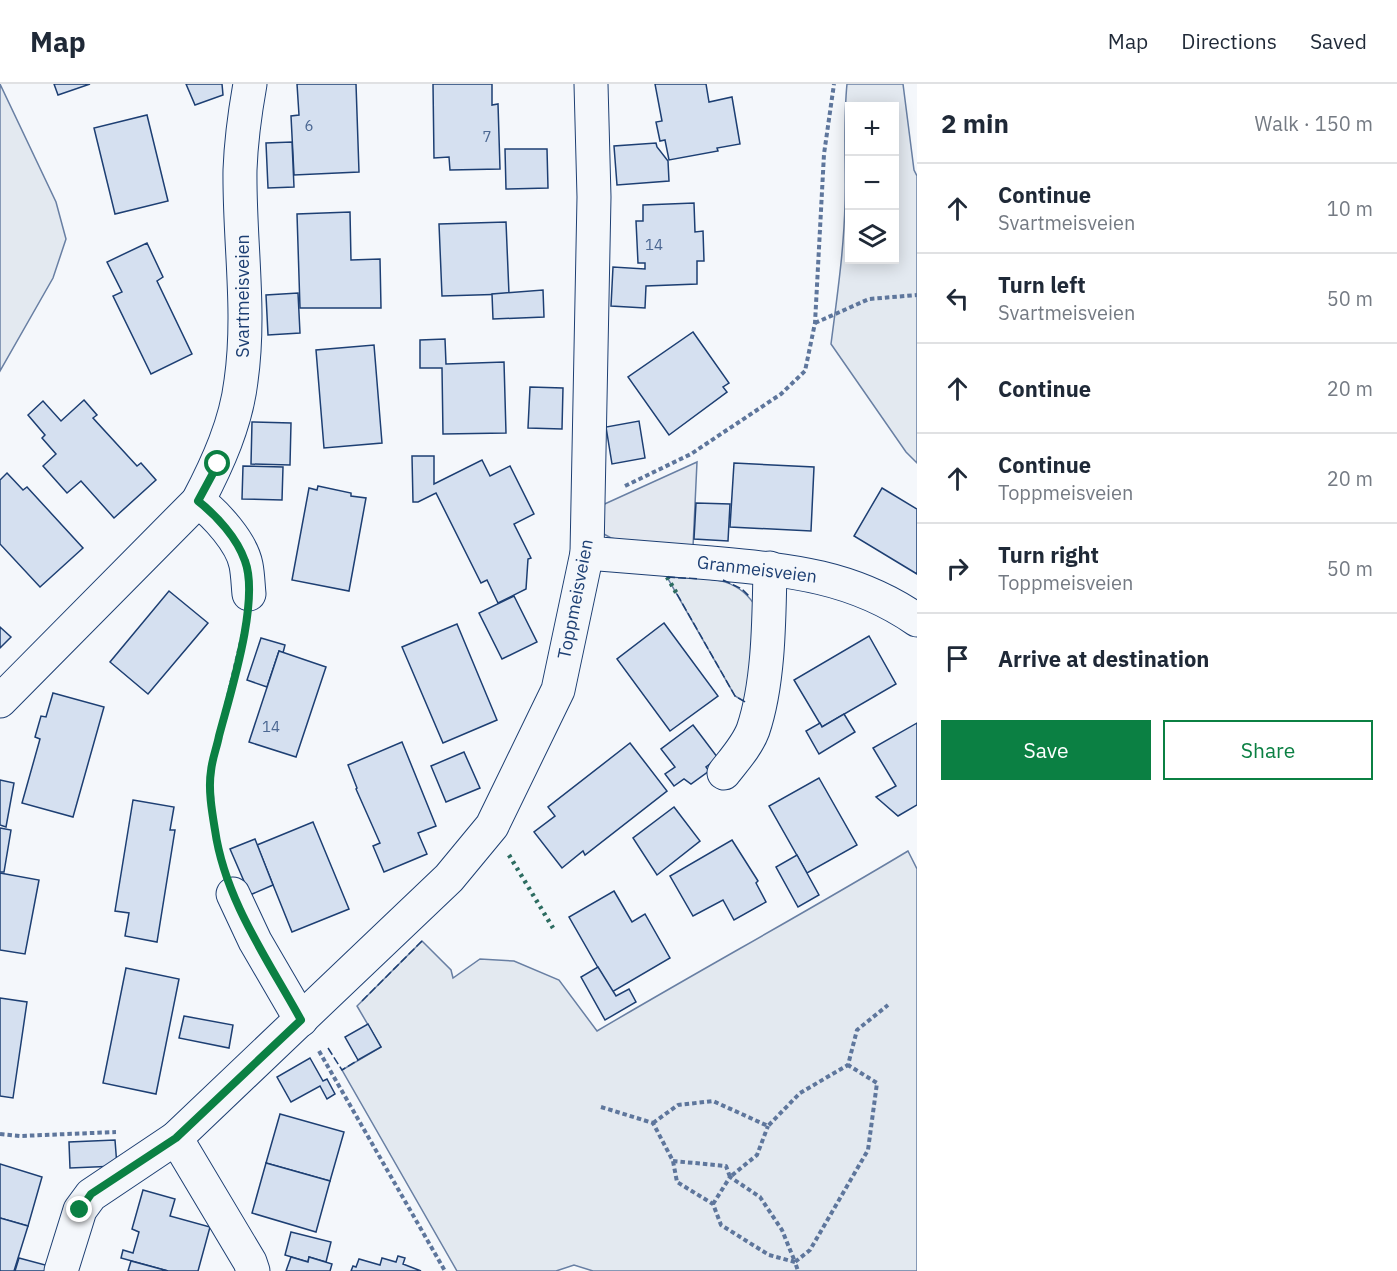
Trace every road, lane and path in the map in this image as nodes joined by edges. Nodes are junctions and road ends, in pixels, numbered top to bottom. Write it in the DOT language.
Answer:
graph roads {
  1 [pos="250,84"];
  2 [pos="591,84"];
  3 [pos="834,84"];
  4 [pos="917,296"];
  5 [pos="815,323"];
  6 [pos="198,501"];
  7 [pos="589,504"];
  8 [pos="588,552"];
  9 [pos="770,568"];
  10 [pos="249,594"];
  11 [pos="917,620"];
  12 [pos="0,701"];
  13 [pos="724,773"];
  14 [pos="233,894"];
  15 [pos="888,1005"];
  16 [pos="301,1020"];
  17 [pos="848,1065"];
  18 [pos="601,1107"];
  19 [pos="653,1123"];
  20 [pos="768,1126"];
  21 [pos="0,1134"];
  22 [pos="176,1138"];
  23 [pos="673,1161"];
  24 [pos="730,1177"];
  25 [pos="713,1204"];
  26 [pos="795,1262"];
  27 [pos="61,1271"];
  28 [pos="253,1271"];
  29 [pos="445,1271"];
  30 [pos="798,1271"];
  1 -- 6 [label="street, Svartmeisveien"];
  2 -- 7 [label="street, Toppmeisveien"];
  3 -- 5 [label="path"];
  4 -- 5 [label="path"];
  5 -- 7 [label="path"];
  6 -- 10 [label="street"];
  6 -- 12 [label="street, Svartmeisveien"];
  7 -- 8 [label="street, Toppmeisveien"];
  8 -- 9 [label="street, Granmeisveien"];
  8 -- 16 [label="street, Toppmeisveien"];
  9 -- 11 [label="street, Granmeisveien"];
  9 -- 13 [label="street"];
  10 -- 14 [label="path"];
  14 -- 16 [label="street"];
  15 -- 17 [label="path"];
  16 -- 22 [label="street, Toppmeisveien"];
  16 -- 29 [label="path"];
  17 -- 20 [label="path"];
  17 -- 26 [label="path"];
  18 -- 19 [label="path"];
  19 -- 20 [label="path"];
  19 -- 23 [label="path"];
  20 -- 24 [label="path"];
  21 -- 22 [label="path"];
  22 -- 27 [label="street, Toppmeisveien"];
  22 -- 28 [label="street"];
  23 -- 24 [label="path"];
  23 -- 25 [label="path"];
  24 -- 25 [label="path"];
  24 -- 26 [label="path"];
  25 -- 26 [label="path"];
  26 -- 30 [label="path"];
}
